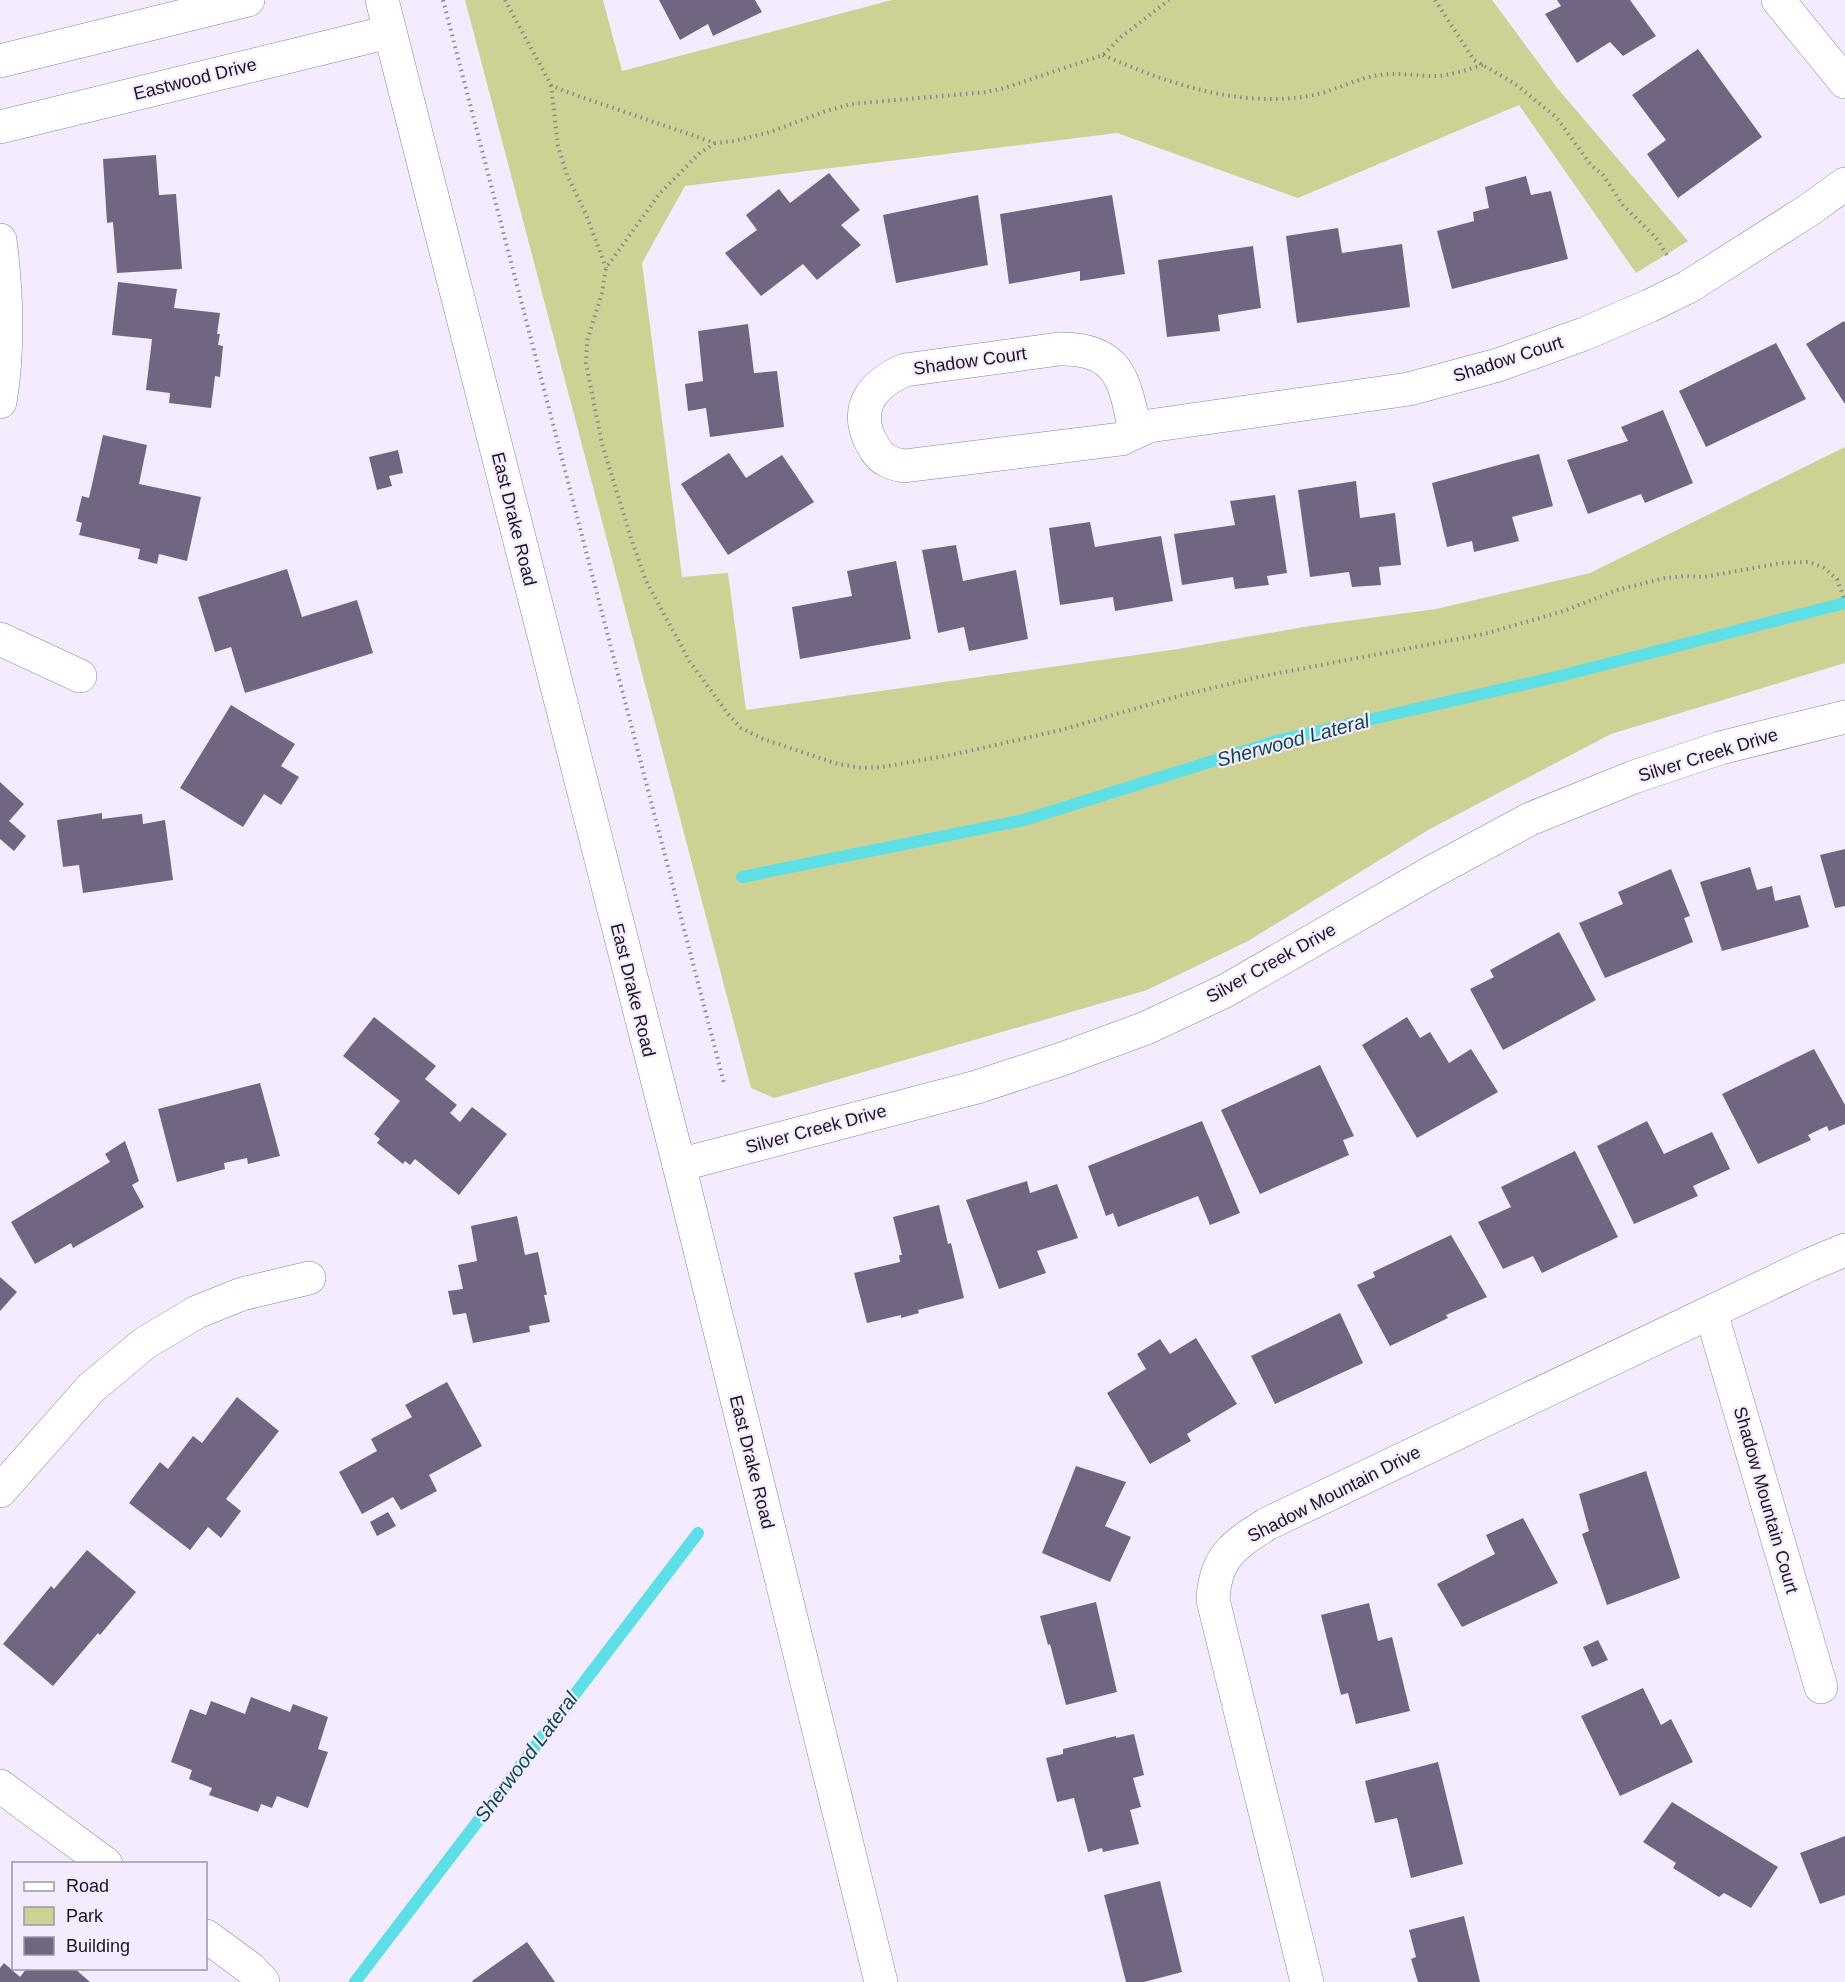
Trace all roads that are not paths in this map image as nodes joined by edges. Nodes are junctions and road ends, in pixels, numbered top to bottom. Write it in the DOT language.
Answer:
graph roads {
  1 [pos="248,0"];
  2 [pos="381,0"];
  3 [pos="1778,0"];
  4 [pos="389,32"];
  5 [pos="0,61"];
  6 [pos="1845,82"];
  7 [pos="0,127"];
  8 [pos="1845,184"];
  9 [pos="0,240"];
  10 [pos="0,402"];
  11 [pos="1136,432"];
  12 [pos="0,639"];
  13 [pos="80,676"];
  14 [pos="1845,717"];
  15 [pos="679,1165"];
  16 [pos="1845,1250"];
  17 [pos="309,1278"];
  18 [pos="1711,1312"];
  19 [pos="0,1491"];
  20 [pos="1821,1687"];
  21 [pos="0,1786"];
  22 [pos="105,1862"];
  23 [pos="207,1937"];
  24 [pos="251,1978"];
  25 [pos="881,1982"];
  26 [pos="1307,1982"];
  1 -- 5 [label="street"];
  2 -- 4 [label="street, East Drake Road"];
  3 -- 6 [label="street"];
  4 -- 7 [label="street, Eastwood Drive"];
  4 -- 15 [label="street, East Drake Road"];
  8 -- 11 [label="street, Shadow Court"];
  9 -- 10 [label="street"];
  11 -- 11 [label="street, Shadow Court"];
  12 -- 13 [label="street"];
  14 -- 15 [label="street, Silver Creek Drive"];
  15 -- 25 [label="street, East Drake Road"];
  16 -- 18 [label="street, Shadow Mountain Drive"];
  17 -- 19 [label="street"];
  18 -- 20 [label="street, Shadow Mountain Court"];
  18 -- 26 [label="street, Shadow Mountain Drive"];
  21 -- 22 [label="street"];
  23 -- 24 [label="street"];
}
